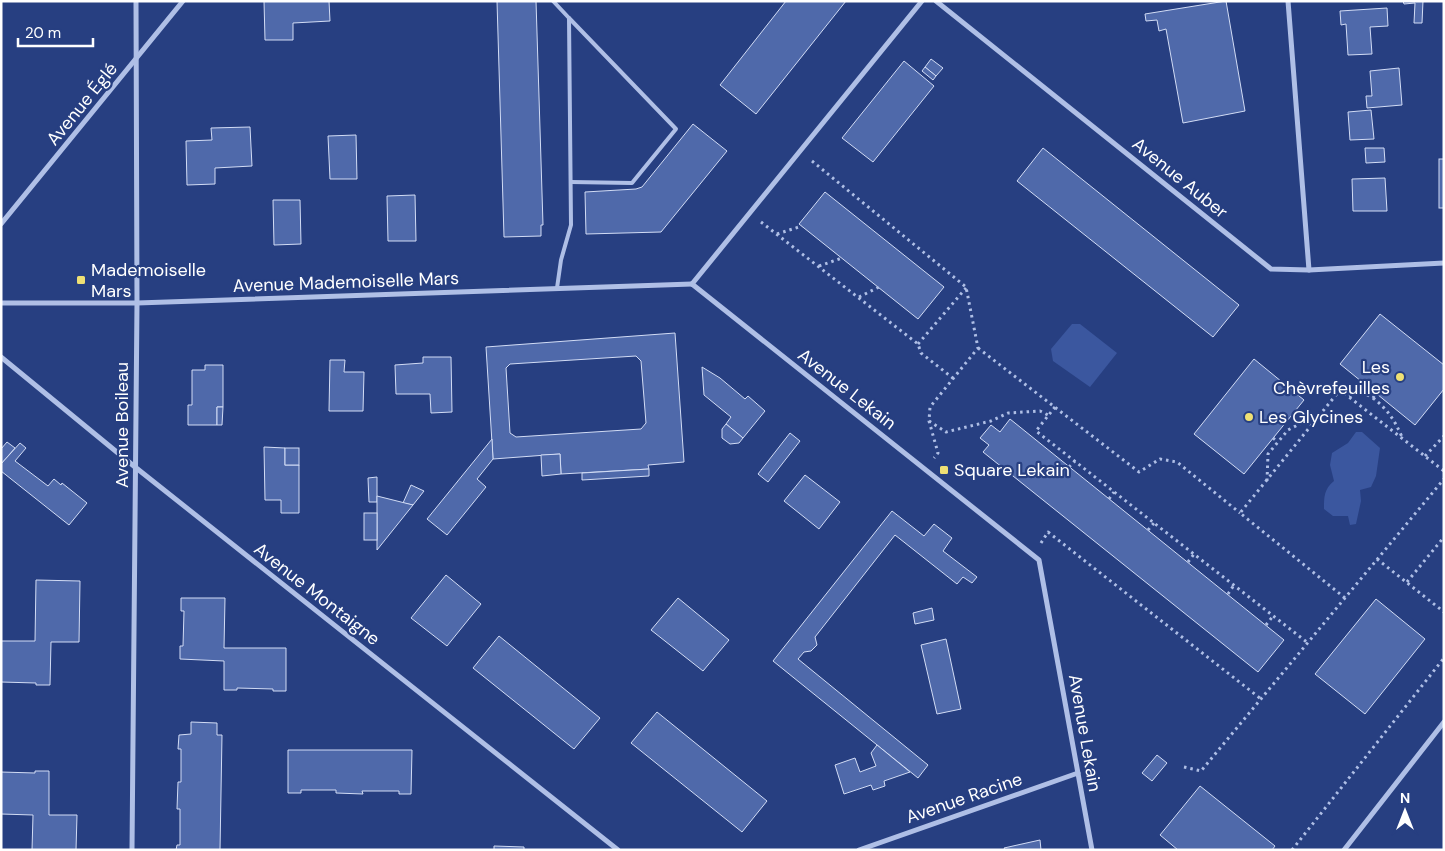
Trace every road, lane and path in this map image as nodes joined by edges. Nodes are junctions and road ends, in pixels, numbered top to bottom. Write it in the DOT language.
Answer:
graph roads {
  1 [pos="136,1"];
  2 [pos="183,1"];
  3 [pos="553,1"];
  4 [pos="922,1"];
  5 [pos="936,1"];
  6 [pos="1288,1"];
  7 [pos="569,18"];
  8 [pos="136,59"];
  9 [pos="800,151"];
  10 [pos="571,182"];
  11 [pos="749,213"];
  12 [pos="1,224"];
  13 [pos="802,226"];
  14 [pos="777,234"];
  15 [pos="842,258"];
  16 [pos="1444,263"];
  17 [pos="818,266"];
  18 [pos="1309,270"];
  19 [pos="692,284"];
  20 [pos="879,287"];
  21 [pos="966,287"];
  22 [pos="557,288"];
  23 [pos="859,298"];
  24 [pos="137,302"];
  25 [pos="1,303"];
  26 [pos="918,344"];
  27 [pos="978,348"];
  28 [pos="1,357"];
  29 [pos="954,379"];
  30 [pos="1376,393"];
  31 [pos="1348,397"];
  32 [pos="1373,398"];
  33 [pos="1054,407"];
  34 [pos="1322,413"];
  35 [pos="1048,415"];
  36 [pos="929,421"];
  37 [pos="1444,436"];
  38 [pos="1273,438"];
  39 [pos="1402,439"];
  40 [pos="1278,442"];
  41 [pos="1424,456"];
  42 [pos="1075,461"];
  43 [pos="135,467"];
  44 [pos="1070,467"];
  45 [pos="927,471"];
  46 [pos="1444,472"];
  47 [pos="1444,479"];
  48 [pos="1267,481"];
  49 [pos="1114,492"];
  50 [pos="1109,499"];
  51 [pos="1240,514"];
  52 [pos="1154,523"];
  53 [pos="1148,530"];
  54 [pos="1444,537"];
  55 [pos="1194,554"];
  56 [pos="1033,555"];
  57 [pos="1378,559"];
  58 [pos="1188,562"];
  59 [pos="1406,582"];
  60 [pos="1234,585"];
  61 [pos="1228,594"];
  62 [pos="1344,598"];
  63 [pos="1444,612"];
  64 [pos="1273,616"];
  65 [pos="1266,625"];
  66 [pos="1308,643"];
  67 [pos="1444,658"];
  68 [pos="1261,699"];
  69 [pos="1444,722"];
  70 [pos="1184,767"];
  71 [pos="1078,773"];
  72 [pos="132,850"];
  73 [pos="618,850"];
  74 [pos="859,850"];
  75 [pos="1092,850"];
  76 [pos="1292,850"];
  77 [pos="1344,850"];
  1 -- 8 [label="street, Avenue Boileau"];
  2 -- 8 [label="street, Avenue Églé"];
  3 -- 7 [label="lane"];
  4 -- 9 [label="street"];
  5 -- 18 [label="street, Avenue Auber"];
  6 -- 18 [label="street"];
  7 -- 10 [label="lane"];
  7 -- 10 [label="lane"];
  8 -- 12 [label="street, Avenue Églé"];
  8 -- 24 [label="street, Avenue Boileau"];
  9 -- 11 [label="street"];
  9 -- 21 [label="path"];
  10 -- 22 [label="lane"];
  11 -- 14 [label="path"];
  11 -- 19 [label="street"];
  13 -- 14 [label="path"];
  14 -- 17 [label="path"];
  15 -- 17 [label="path"];
  16 -- 18 [label="street, Avenue Auber"];
  17 -- 23 [label="path"];
  19 -- 22 [label="street, Avenue Mademoiselle Mars"];
  19 -- 45 [label="street, Avenue Lekain"];
  20 -- 23 [label="path"];
  21 -- 26 [label="path"];
  21 -- 27 [label="path"];
  22 -- 24 [label="street, Avenue Mademoiselle Mars"];
  23 -- 26 [label="path"];
  24 -- 25 [label="street, Avenue Mademoiselle Mars"];
  24 -- 43 [label="street, Avenue Boileau"];
  26 -- 29 [label="path"];
  27 -- 29 [label="path"];
  27 -- 33 [label="path"];
  28 -- 43 [label="street, Avenue Montaigne"];
  29 -- 36 [label="path"];
  30 -- 32 [label="path"];
  31 -- 32 [label="path"];
  31 -- 34 [label="path"];
  31 -- 39 [label="path"];
  32 -- 39 [label="path"];
  33 -- 35 [label="path"];
  33 -- 51 [label="path"];
  34 -- 40 [label="path"];
  34 -- 48 [label="path"];
  35 -- 36 [label="path"];
  35 -- 42 [label="path"];
  36 -- 45 [label="path"];
  37 -- 41 [label="path"];
  38 -- 40 [label="path"];
  39 -- 41 [label="path"];
  40 -- 48 [label="path"];
  41 -- 46 [label="path"];
  42 -- 44 [label="path"];
  42 -- 49 [label="path"];
  43 -- 72 [label="street, Avenue Boileau"];
  43 -- 73 [label="street, Avenue Montaigne"];
  45 -- 56 [label="street, Avenue Lekain"];
  47 -- 57 [label="path"];
  48 -- 51 [label="path"];
  49 -- 50 [label="path"];
  49 -- 52 [label="path"];
  51 -- 62 [label="path"];
  52 -- 53 [label="path"];
  52 -- 55 [label="path"];
  54 -- 59 [label="path"];
  55 -- 58 [label="path"];
  55 -- 60 [label="path"];
  56 -- 68 [label="path"];
  56 -- 71 [label="street, Avenue Lekain"];
  57 -- 59 [label="path"];
  57 -- 62 [label="path"];
  59 -- 63 [label="path"];
  60 -- 61 [label="path"];
  60 -- 64 [label="path"];
  62 -- 66 [label="path"];
  64 -- 65 [label="path"];
  64 -- 66 [label="path"];
  66 -- 68 [label="path"];
  67 -- 76 [label="path"];
  68 -- 70 [label="path"];
  69 -- 77 [label="street"];
  71 -- 74 [label="street, Avenue Racine"];
  71 -- 75 [label="street, Avenue Lekain"];
}
